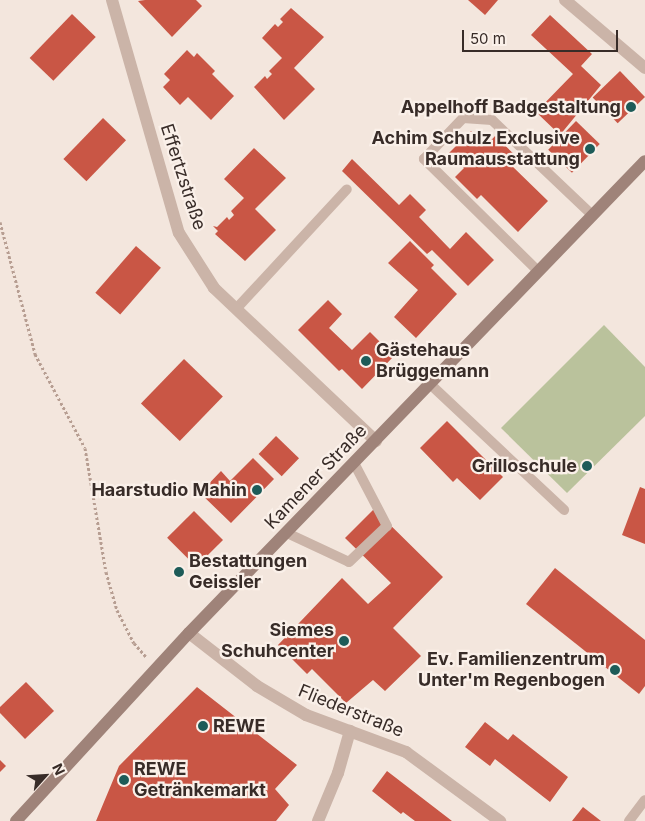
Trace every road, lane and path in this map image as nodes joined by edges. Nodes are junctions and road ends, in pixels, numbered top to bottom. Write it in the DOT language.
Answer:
graph roads {
  1 [pos="112,0"];
  2 [pos="565,0"];
  3 [pos="645,68"];
  4 [pos="645,161"];
  5 [pos="347,189"];
  6 [pos="593,216"];
  7 [pos="0,222"];
  8 [pos="538,271"];
  9 [pos="236,309"];
  10 [pos="430,384"];
  11 [pos="376,441"];
  12 [pos="354,464"];
  13 [pos="564,510"];
  14 [pos="287,533"];
  15 [pos="189,634"];
  16 [pos="157,668"];
  17 [pos="350,731"];
  18 [pos="645,800"];
  19 [pos="16,821"];
  20 [pos="318,821"];
  21 [pos="500,821"];
  22 [pos="629,821"];
  1 -- 9 [label="street, Effertzstraße"];
  2 -- 3 [label="street"];
  4 -- 6 [label="main road, Kamener Straße"];
  5 -- 9 [label="lane"];
  6 -- 8 [label="main road, Kamener Straße"];
  6 -- 8 [label="lane"];
  7 -- 16 [label="path"];
  8 -- 10 [label="main road, Kamener Straße"];
  9 -- 11 [label="street, Effertzstraße"];
  10 -- 11 [label="main road, Kamener Straße"];
  10 -- 13 [label="lane"];
  11 -- 12 [label="main road, Kamener Straße"];
  12 -- 14 [label="main road, Kamener Straße"];
  12 -- 14 [label="lane"];
  14 -- 15 [label="main road, Kamener Straße"];
  15 -- 16 [label="main road, Kamener Straße"];
  15 -- 17 [label="street, Fliederstraße"];
  16 -- 19 [label="main road, Kamener Straße"];
  17 -- 20 [label="street"];
  17 -- 21 [label="street, Fliederstraße"];
  18 -- 22 [label="lane"];
}
